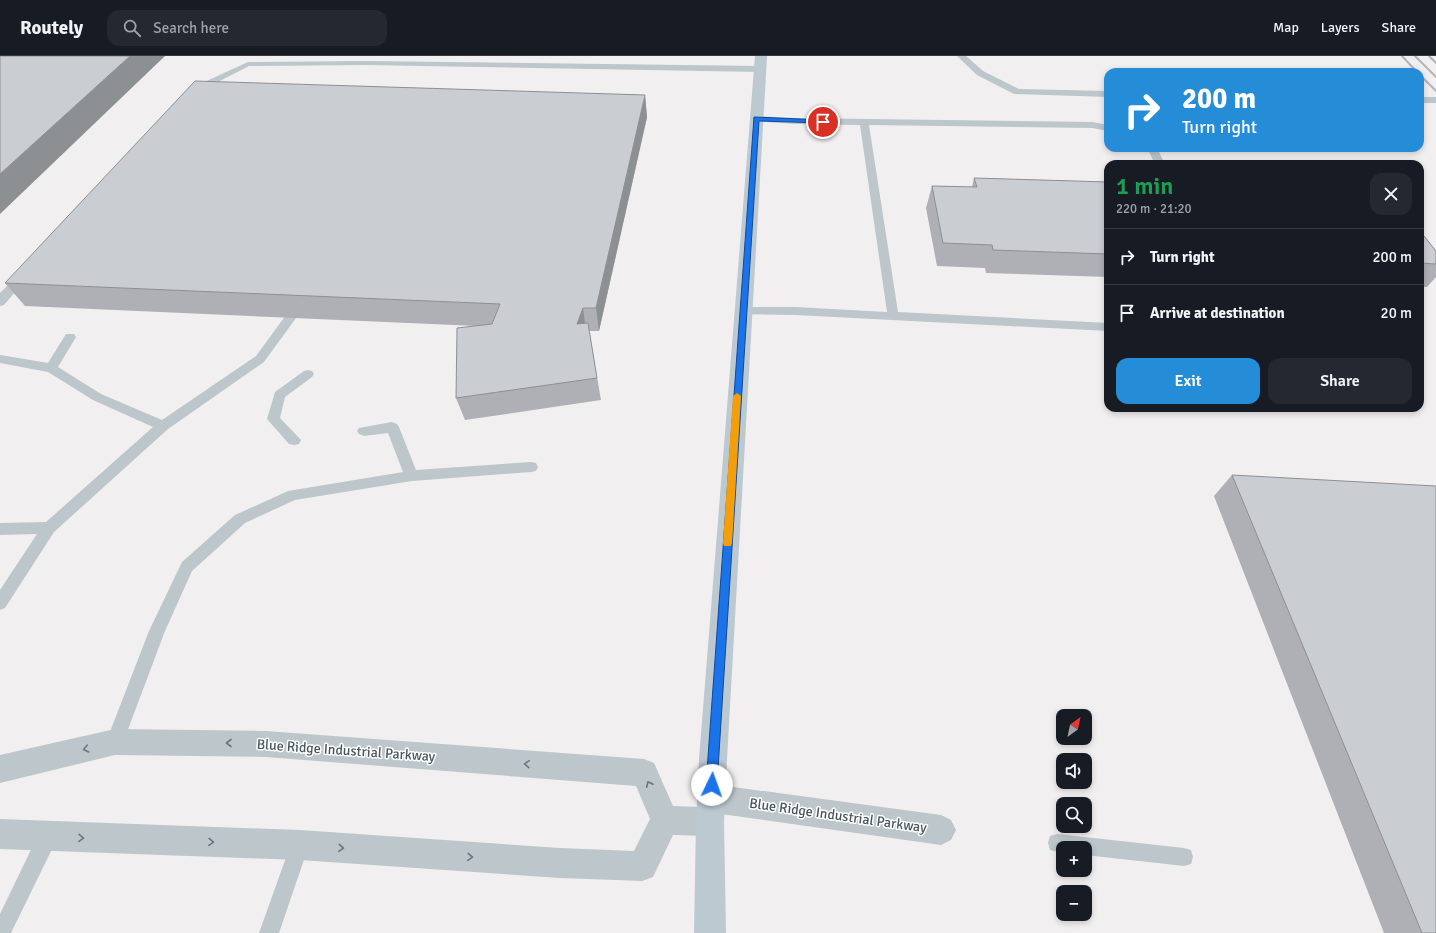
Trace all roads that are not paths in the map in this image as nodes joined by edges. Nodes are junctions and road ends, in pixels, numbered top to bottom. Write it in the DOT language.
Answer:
graph roads {
  1 [pos="961,56"];
  2 [pos="761,63"];
  3 [pos="1104,94"];
  4 [pos="192,97"];
  5 [pos="1424,100"];
  6 [pos="1436,100"];
  7 [pos="756,119"];
  8 [pos="864,122"];
  9 [pos="1104,127"];
  10 [pos="31,267"];
  11 [pos="0,302"];
  12 [pos="742,311"];
  13 [pos="893,316"];
  14 [pos="290,318"];
  15 [pos="1104,327"];
  16 [pos="70,337"];
  17 [pos="0,359"];
  18 [pos="51,368"];
  19 [pos="308,374"];
  20 [pos="163,426"];
  21 [pos="364,431"];
  22 [pos="294,440"];
  23 [pos="531,467"];
  24 [pos="412,476"];
  25 [pos="49,528"];
  26 [pos="0,529"];
  27 [pos="0,603"];
  28 [pos="114,742"];
  29 [pos="0,769"];
  30 [pos="711,810"];
  31 [pos="665,820"];
  32 [pos="941,830"];
  33 [pos="0,834"];
  34 [pos="48,836"];
  35 [pos="300,845"];
  36 [pos="1092,847"];
  37 [pos="1184,857"];
  38 [pos="1,933"];
  39 [pos="269,933"];
  40 [pos="710,933"];
  1 -- 3 [label="lane"];
  2 -- 4 [label="lane"];
  2 -- 7 [label="street"];
  5 -- 6 [label="lane"];
  7 -- 8 [label="lane"];
  7 -- 12 [label="street"];
  8 -- 9 [label="lane"];
  8 -- 13 [label="lane"];
  10 -- 11 [label="lane"];
  12 -- 13 [label="lane"];
  12 -- 30 [label="street"];
  13 -- 15 [label="lane"];
  14 -- 20 [label="lane"];
  16 -- 18 [label="lane"];
  17 -- 18 [label="lane"];
  18 -- 20 [label="lane"];
  19 -- 22 [label="lane"];
  20 -- 25 [label="lane"];
  21 -- 24 [label="lane"];
  23 -- 24 [label="lane"];
  24 -- 28 [label="lane"];
  25 -- 26 [label="lane"];
  25 -- 27 [label="lane"];
  28 -- 29 [label="street, Blue Ridge Industrial Parkway, one-way"];
  31 -- 28 [label="street, Blue Ridge Industrial Parkway, one-way"];
  30 -- 31 [label="street, Blue Ridge Industrial Parkway"];
  30 -- 32 [label="street, Blue Ridge Industrial Parkway"];
  30 -- 40 [label="street"];
  35 -- 31 [label="street, one-way"];
  33 -- 34 [label="street"];
  34 -- 35 [label="street, one-way"];
  34 -- 38 [label="lane"];
  35 -- 39 [label="lane"];
  36 -- 37 [label="lane"];
}
